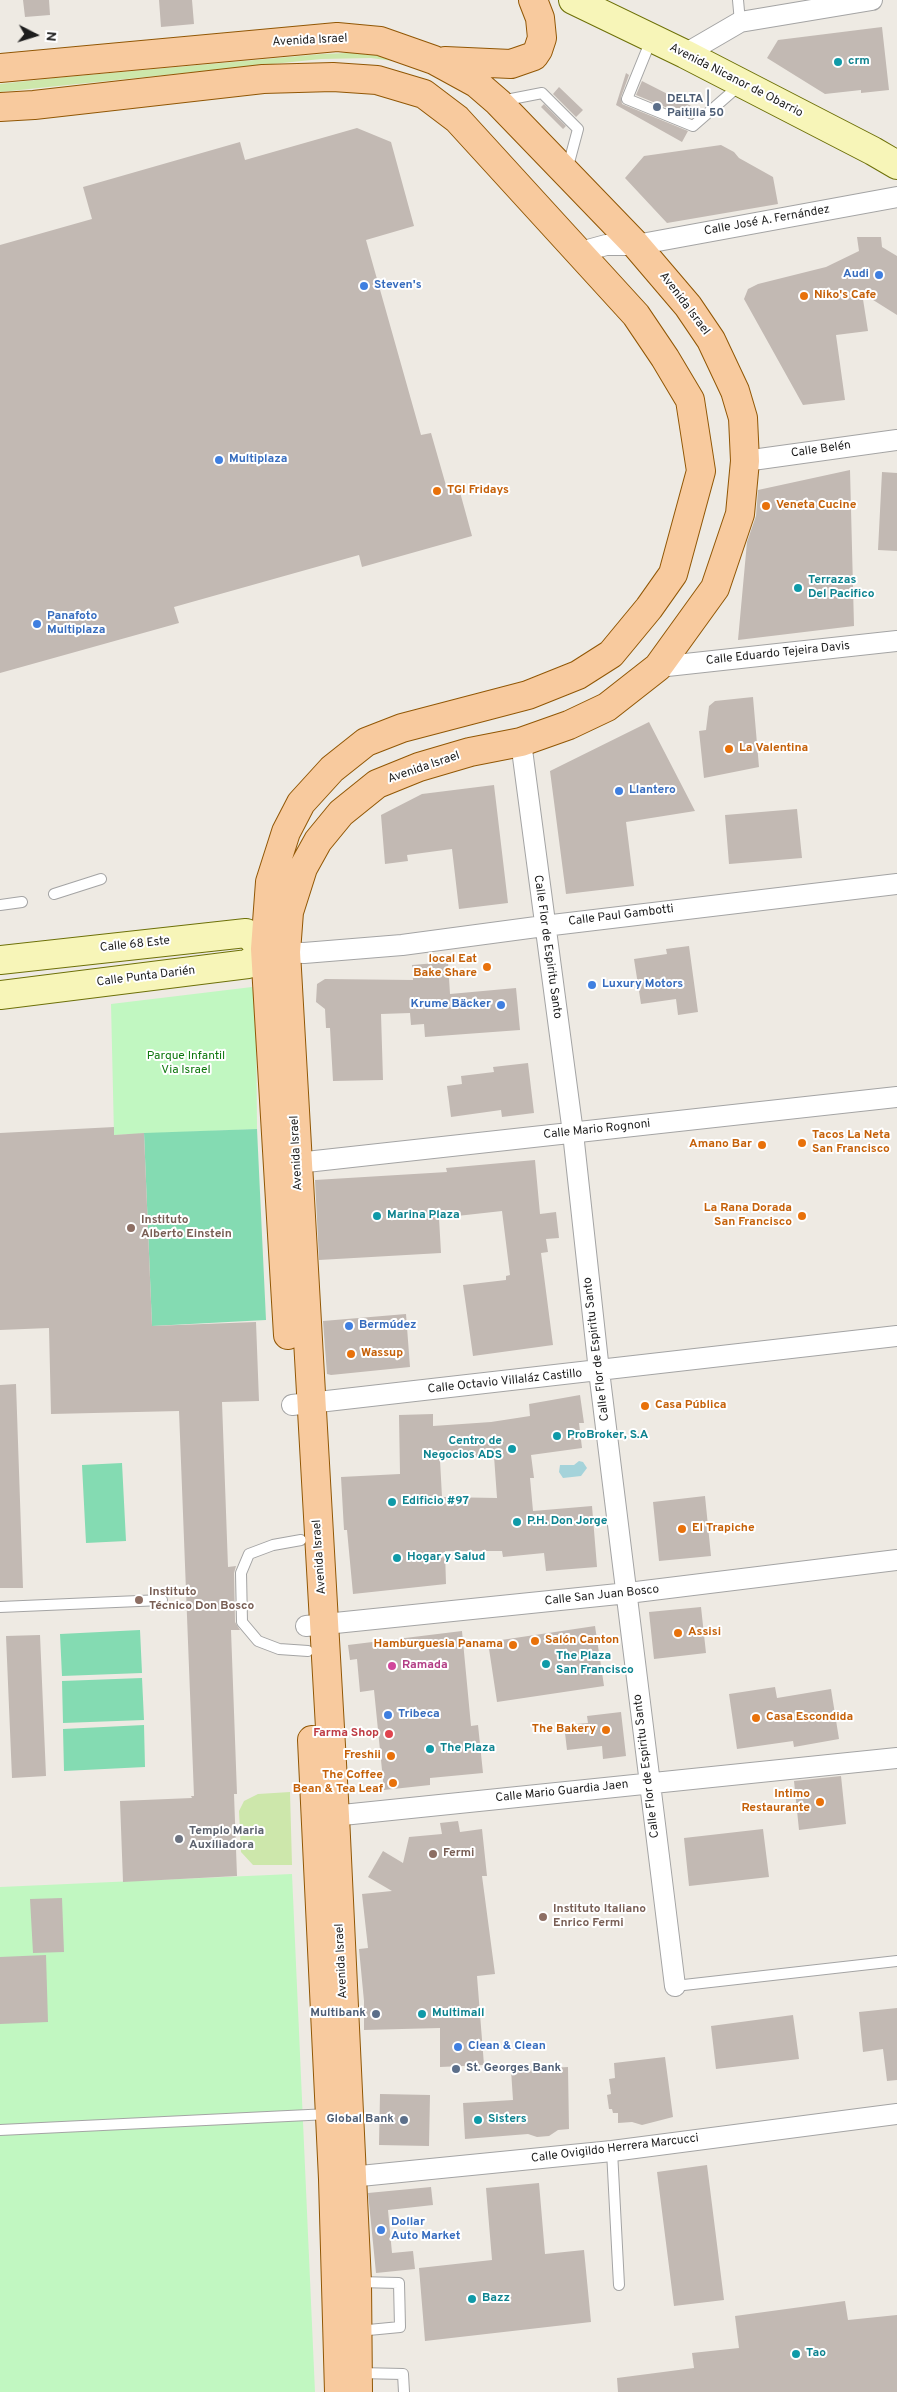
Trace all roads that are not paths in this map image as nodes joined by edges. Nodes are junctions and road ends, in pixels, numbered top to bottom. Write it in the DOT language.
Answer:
graph roads {
  1 [pos="533,0"];
  2 [pos="573,0"];
  3 [pos="738,0"];
  4 [pos="872,0"];
  5 [pos="740,22"];
  6 [pos="651,39"];
  7 [pos="685,54"];
  8 [pos="434,60"];
  9 [pos="0,68"];
  10 [pos="741,83"];
  11 [pos="498,102"];
  12 [pos="0,107"];
  13 [pos="897,166"];
  14 [pos="566,171"];
  15 [pos="897,197"];
  16 [pos="636,245"];
  17 [pos="577,253"];
  18 [pos="897,440"];
  19 [pos="745,461"];
  20 [pos="897,641"];
  21 [pos="658,668"];
  22 [pos="521,742"];
  23 [pos="101,879"];
  24 [pos="897,884"];
  25 [pos="54,894"];
  26 [pos="22,902"];
  27 [pos="0,905"];
  28 [pos="544,926"];
  29 [pos="276,950"];
  30 [pos="0,960"];
  31 [pos="148,960"];
  32 [pos="0,995"];
  33 [pos="897,1097"];
  34 [pos="573,1133"];
  35 [pos="297,1163"];
  36 [pos="897,1336"];
  37 [pos="599,1371"];
  38 [pos="301,1404"];
  39 [pos="301,1540"];
  40 [pos="897,1560"];
  41 [pos="628,1594"];
  42 [pos="162,1600"];
  43 [pos="0,1607"];
  44 [pos="313,1634"];
  45 [pos="897,1758"];
  46 [pos="649,1783"];
  47 [pos="325,1816"];
  48 [pos="897,1961"];
  49 [pos="675,1986"];
  50 [pos="329,2114"];
  51 [pos="897,2114"];
  52 [pos="0,2130"];
  53 [pos="612,2151"];
  54 [pos="343,2178"];
  55 [pos="357,2282"];
  56 [pos="618,2285"];
  57 [pos="358,2331"];
  58 [pos="358,2382"];
  59 [pos="339,2392"];
  60 [pos="404,2392"];
  1 -- 8 [label="main road"];
  2 -- 6 [label="street, Avenida Nicanor de Obarrio"];
  3 -- 5 [label="lane"];
  4 -- 5 [label="street"];
  5 -- 7 [label="street"];
  6 -- 7 [label="street, Avenida Nicanor de Obarrio"];
  6 -- 10 [label="lane"];
  7 -- 10 [label="street, Avenida Nicanor de Obarrio"];
  8 -- 9 [label="main road, Avenida Israel"];
  8 -- 11 [label="main road, Avenida Israel"];
  10 -- 13 [label="street, Avenida Nicanor de Obarrio"];
  11 -- 14 [label="main road, Avenida Israel"];
  11 -- 14 [label="lane"];
  12 -- 17 [label="main road"];
  14 -- 16 [label="main road, Avenida Israel"];
  15 -- 16 [label="street, Calle José A. Fernández"];
  16 -- 17 [label="street, Calle José A. Fernández"];
  16 -- 19 [label="main road, Avenida Israel"];
  17 -- 29 [label="main road, Avenida Israel"];
  18 -- 19 [label="street, Calle Belén"];
  19 -- 21 [label="main road, Avenida Israel"];
  20 -- 21 [label="street, Calle Eduardo Tejeira Davis"];
  21 -- 22 [label="main road, Avenida Israel"];
  22 -- 28 [label="street, Calle Flor de Espiritu Santo"];
  22 -- 29 [label="main road, Avenida Israel"];
  23 -- 25 [label="lane"];
  24 -- 28 [label="street, Calle Paul Gambotti"];
  26 -- 27 [label="lane"];
  28 -- 29 [label="street, Calle Paul Gambotti"];
  28 -- 34 [label="street, Calle Flor de Espiritu Santo"];
  29 -- 31 [label="street, Calle 68 Este"];
  29 -- 35 [label="main road, Avenida Israel"];
  29 -- 38 [label="main road, Avenida Israel"];
  30 -- 31 [label="street, Calle 68 Este"];
  31 -- 32 [label="street, Calle Punta Darién"];
  33 -- 34 [label="street, Calle Mario Rognoni"];
  34 -- 35 [label="street, Calle Mario Rognoni"];
  34 -- 37 [label="street, Calle Flor de Espiritu Santo"];
  35 -- 38 [label="main road, Avenida Israel"];
  36 -- 37 [label="street, Calle Octavio Villaláz Castillo"];
  37 -- 38 [label="street, Calle Octavio Villaláz Castillo"];
  37 -- 41 [label="street, Calle Flor de Espiritu Santo"];
  38 -- 39 [label="main road, Avenida Israel"];
  38 -- 44 [label="main road, Avenida Israel"];
  39 -- 44 [label="main road, Avenida Israel"];
  39 -- 44 [label="lane"];
  40 -- 41 [label="street, Calle San Juan Bosco"];
  41 -- 44 [label="street, Calle San Juan Bosco"];
  41 -- 46 [label="street, Calle Flor de Espiritu Santo"];
  42 -- 43 [label="lane"];
  44 -- 47 [label="main road, Avenida Israel"];
  45 -- 46 [label="street, Calle Mario Guardia Jaen"];
  46 -- 47 [label="street, Calle Mario Guardia Jaen"];
  46 -- 49 [label="street, Calle Flor de Espiritu Santo"];
  47 -- 50 [label="main road, Avenida Israel"];
  47 -- 54 [label="main road, Avenida Israel"];
  48 -- 49 [label="lane"];
  50 -- 52 [label="lane"];
  50 -- 54 [label="main road, Avenida Israel"];
  51 -- 53 [label="street, Calle Ovigildo Herrera Marcucci"];
  53 -- 54 [label="street, Calle Ovigildo Herrera Marcucci"];
  53 -- 56 [label="lane"];
  54 -- 55 [label="main road, Avenida Israel"];
  54 -- 59 [label="main road, Avenida Israel"];
  55 -- 57 [label="main road, Avenida Israel"];
  55 -- 57 [label="lane"];
  57 -- 58 [label="main road, Avenida Israel"];
  58 -- 60 [label="lane"];
}
